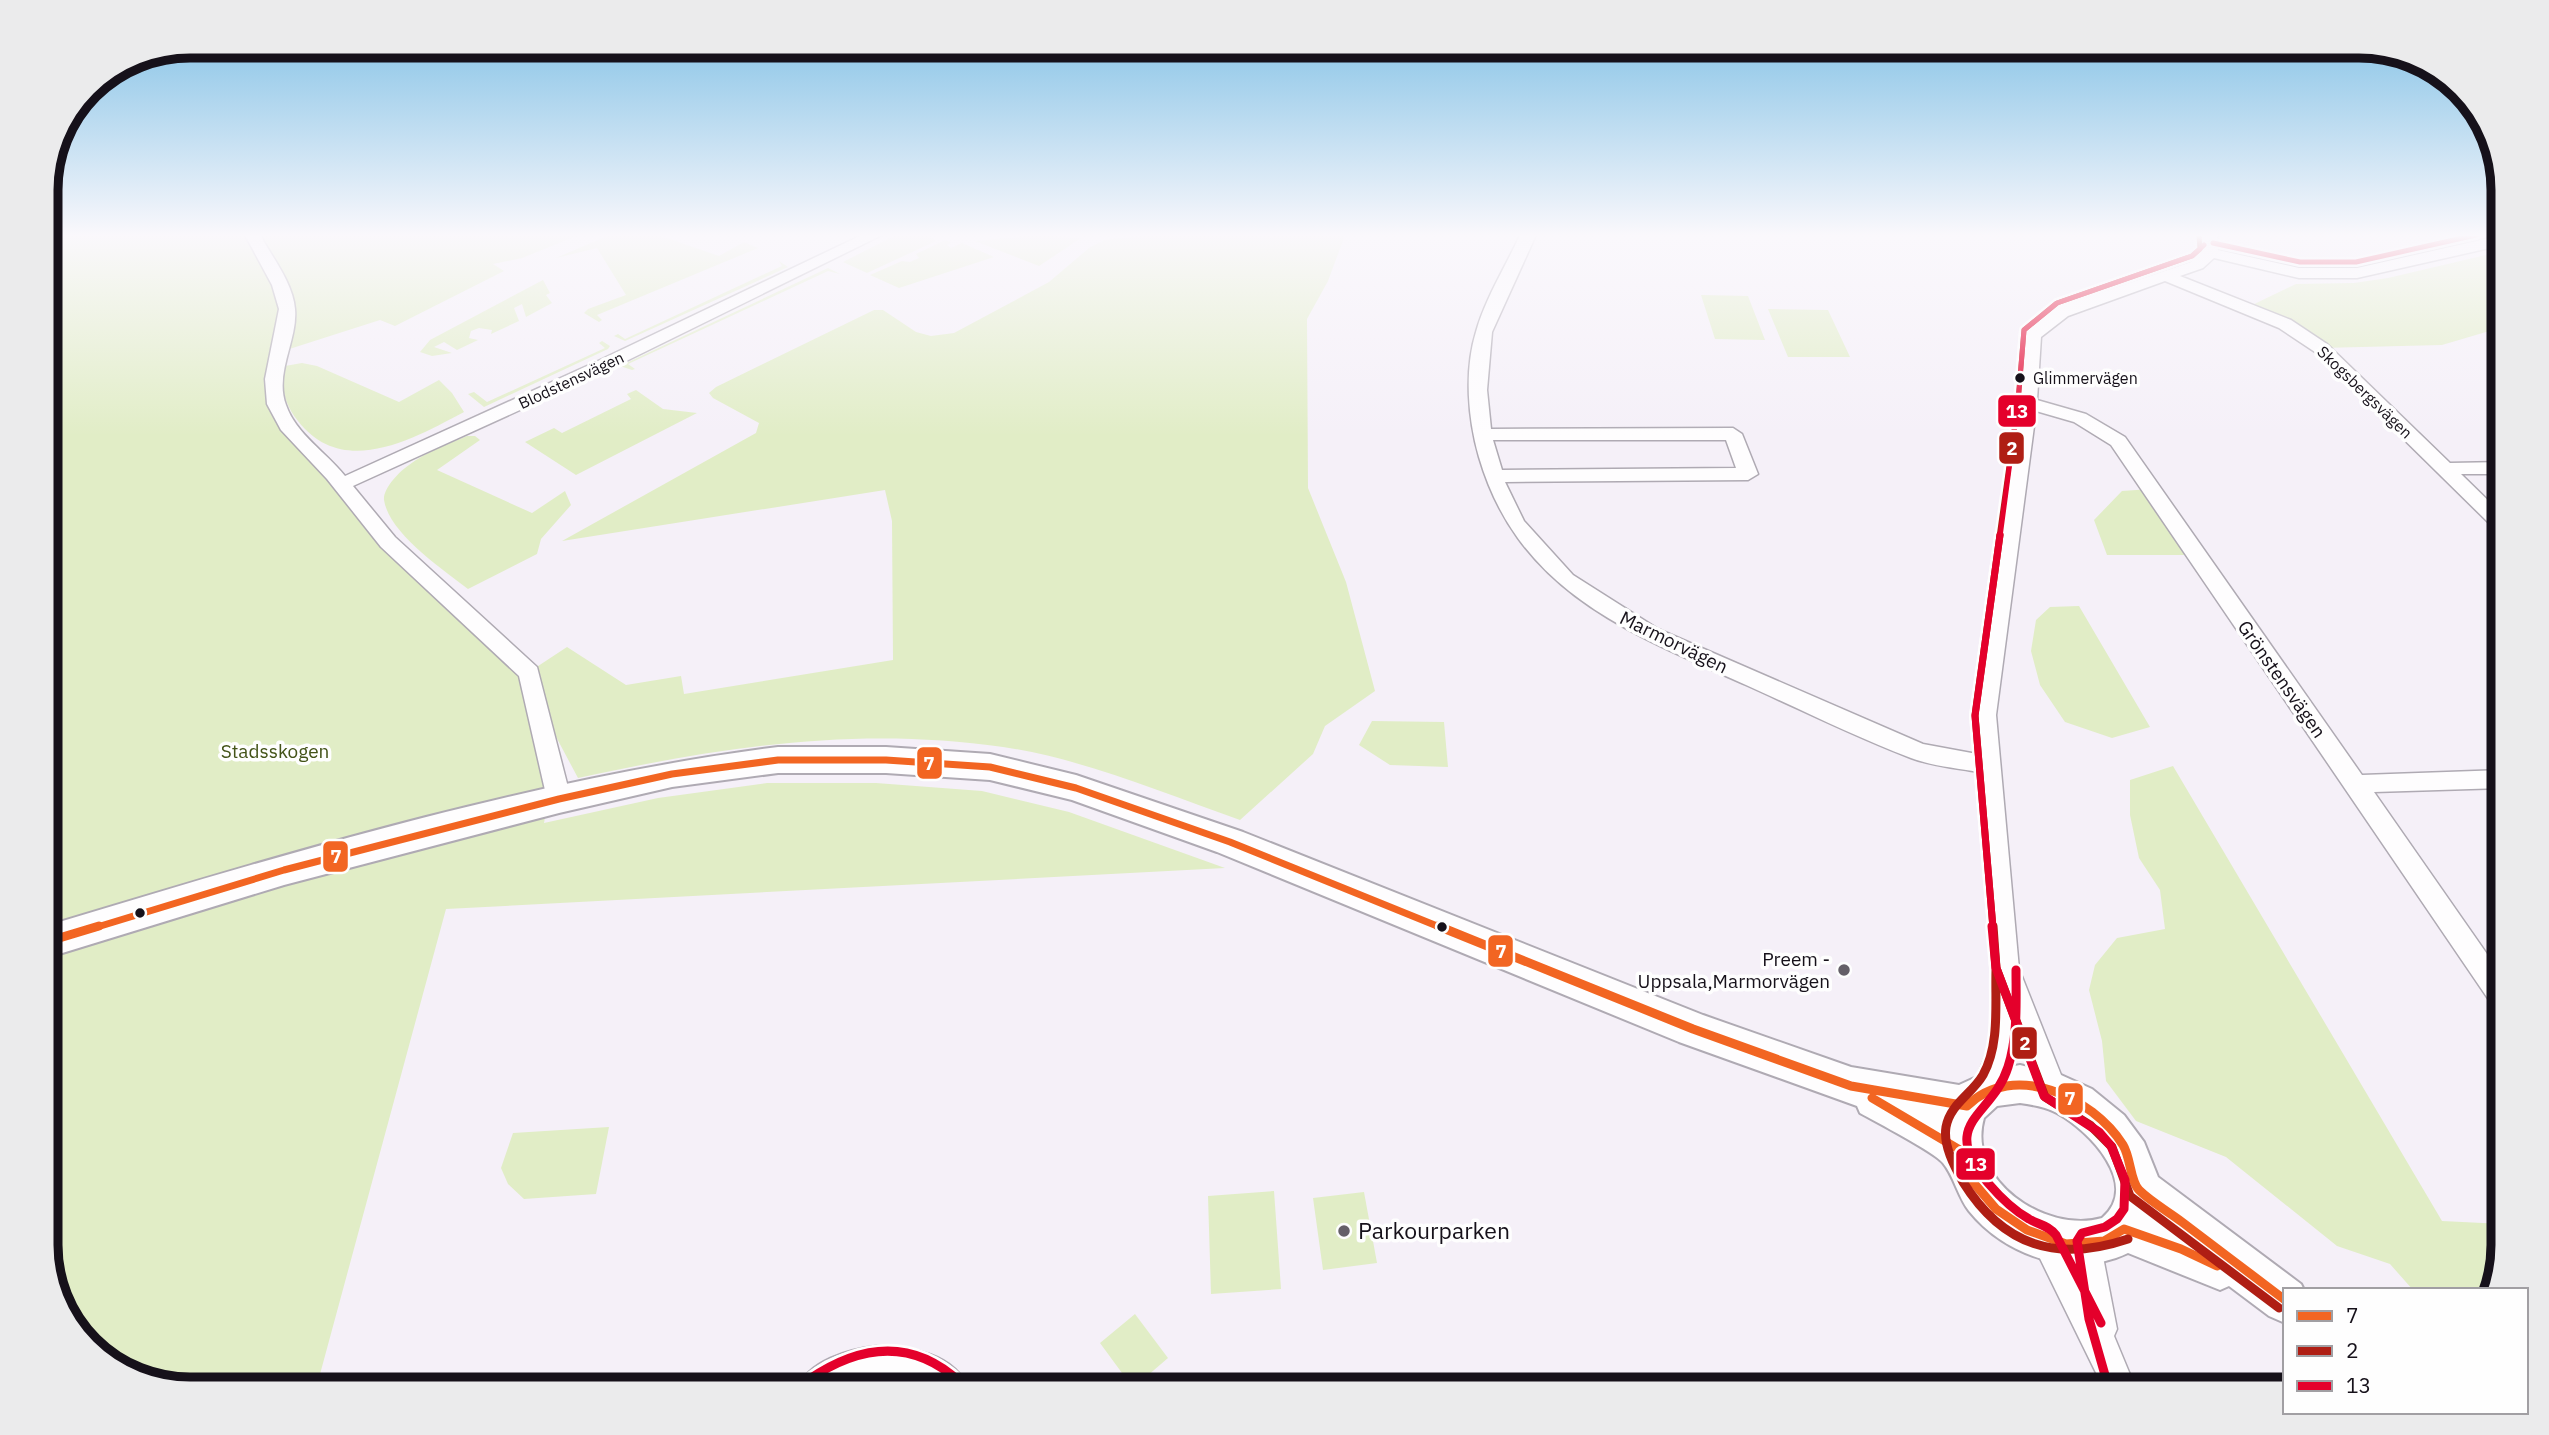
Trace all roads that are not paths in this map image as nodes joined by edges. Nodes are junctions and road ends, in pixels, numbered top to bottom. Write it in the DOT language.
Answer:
graph roads {
  1 [pos="285,302"];
  2 [pos="736,302"];
  3 [pos="1498,302"];
  4 [pos="2093,302"];
  5 [pos="2230,302"];
  6 [pos="2028,403"];
  7 [pos="1482,435"];
  8 [pos="2491,468"];
  9 [pos="2445,469"];
  10 [pos="1494,476"];
  11 [pos="342,484"];
  12 [pos="2491,514"];
  13 [pos="1987,765"];
  14 [pos="2491,779"];
  15 [pos="2355,784"];
  16 [pos="559,799"];
  17 [pos="58,938"];
  18 [pos="2006,965"];
  19 [pos="2491,981"];
  20 [pos="1852,1086"];
  21 [pos="2053,1090"];
  22 [pos="1977,1098"];
  23 [pos="1960,1150"];
  24 [pos="2116,1220"];
  25 [pos="2043,1236"];
  26 [pos="2280,1297"];
  27 [pos="2107,1356"];
  28 [pos="834,1377"];
  29 [pos="938,1377"];
  30 [pos="2115,1377"];
  1 -- 11 [label="street"];
  2 -- 11 [label="street, Blodstensvägen"];
  3 -- 7 [label="street, Marmorvägen"];
  4 -- 6 [label="street"];
  5 -- 9 [label="street, Skogsbergsvägen"];
  6 -- 13 [label="street"];
  6 -- 15 [label="street, Grönstensvägen"];
  7 -- 10 [label="street, Marmorvägen"];
  7 -- 10 [label="street"];
  8 -- 9 [label="street"];
  9 -- 12 [label="street, Skogsbergsvägen"];
  10 -- 13 [label="street, Marmorvägen"];
  11 -- 16 [label="street"];
  13 -- 18 [label="street"];
  14 -- 15 [label="street"];
  15 -- 19 [label="street, Grönstensvägen"];
  16 -- 17 [label="street"];
  16 -- 20 [label="street"];
  18 -- 21 [label="street"];
  18 -- 22 [label="street"];
  20 -- 22 [label="street"];
  20 -- 23 [label="street"];
  21 -- 22 [label="street"];
  21 -- 24 [label="street"];
  22 -- 23 [label="street"];
  23 -- 25 [label="street"];
  24 -- 25 [label="street"];
  24 -- 26 [label="street"];
  24 -- 27 [label="street"];
  25 -- 27 [label="street"];
  27 -- 30 [label="street"];
  28 -- 29 [label="street"];
}
